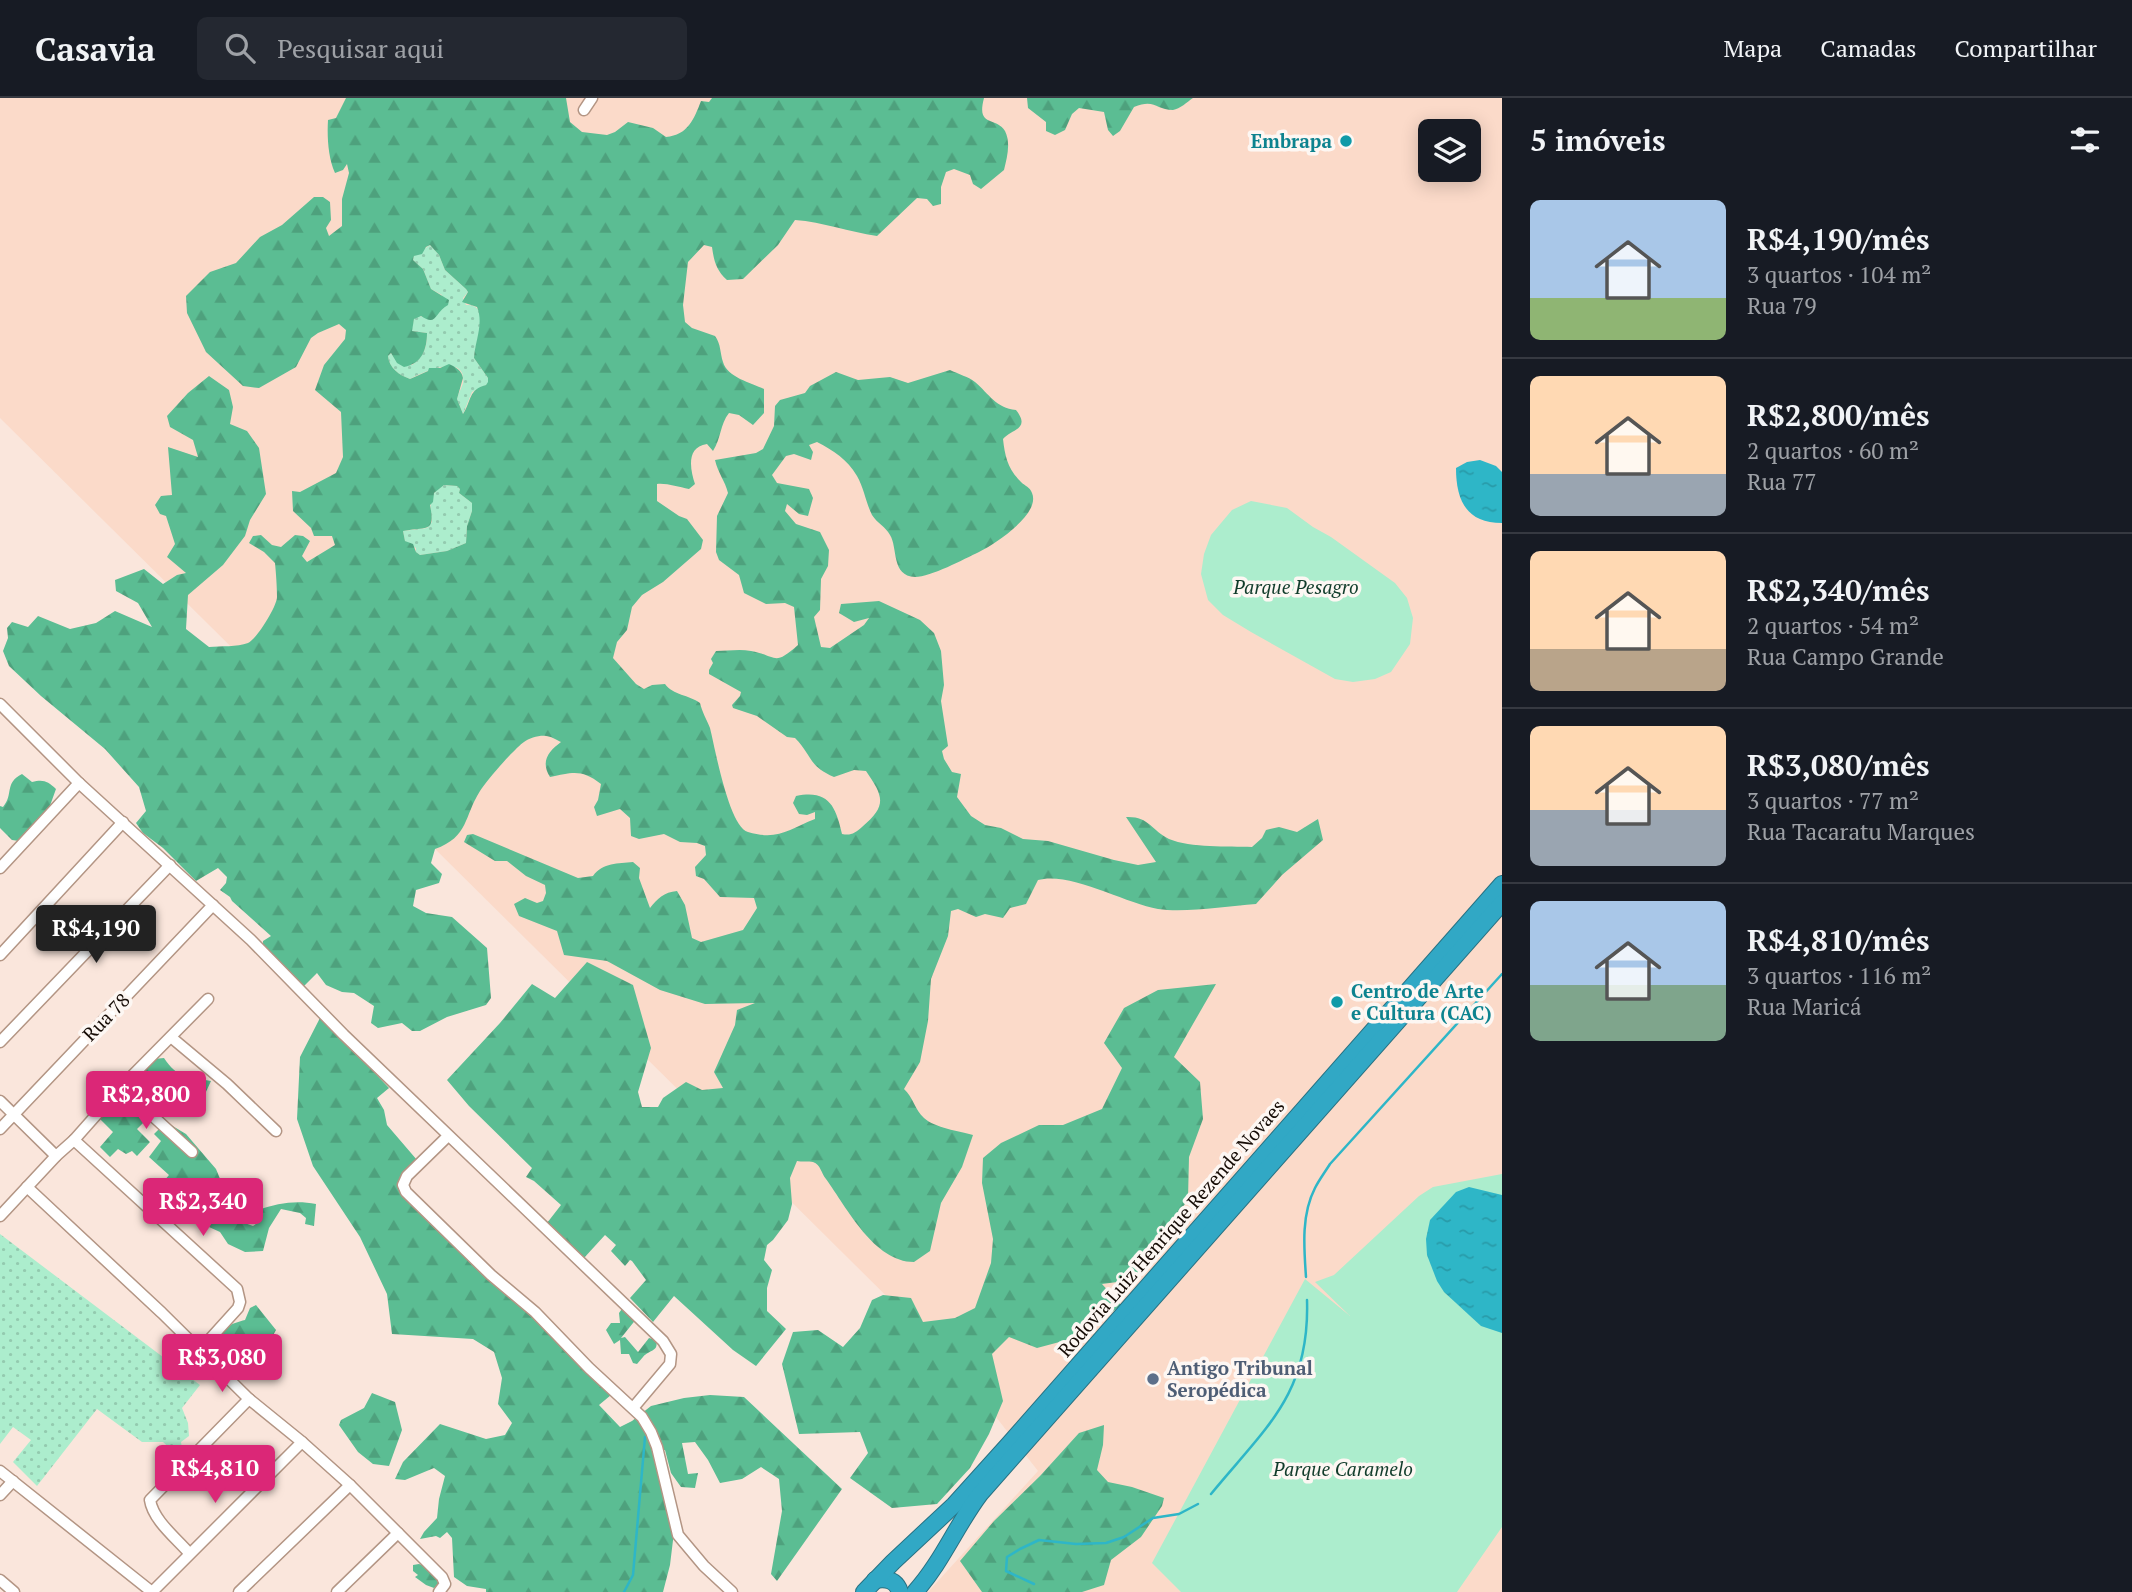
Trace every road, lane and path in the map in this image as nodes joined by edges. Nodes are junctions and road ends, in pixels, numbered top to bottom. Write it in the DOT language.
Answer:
graph roads {
  1 [pos="592,98"];
  2 [pos="584,110"];
  3 [pos="2,709"];
  4 [pos="79,783"];
  5 [pos="123,822"];
  6 [pos="170,865"];
  7 [pos="0,868"];
  8 [pos="1502,884"];
  9 [pos="1502,903"];
  10 [pos="213,905"];
  11 [pos="0,955"];
  12 [pos="208,999"];
  13 [pos="172,1038"];
  14 [pos="0,1042"];
  15 [pos="121,1087"];
  16 [pos="0,1101"];
  17 [pos="13,1115"];
  18 [pos="0,1129"];
  19 [pos="276,1130"];
  20 [pos="448,1136"];
  21 [pos="74,1140"];
  22 [pos="192,1152"];
  23 [pos="56,1156"];
  24 [pos="27,1187"];
  25 [pos="0,1216"];
  26 [pos="200,1350"];
  27 [pos="249,1399"];
  28 [pos="633,1408"];
  29 [pos="302,1442"];
  30 [pos="0,1471"];
  31 [pos="13,1481"];
  32 [pos="350,1485"];
  33 [pos="0,1495"];
  34 [pos="398,1533"];
  35 [pos="189,1553"];
  36 [pos="0,1580"];
  37 [pos="869,1586"];
  38 [pos="14,1592"];
  39 [pos="152,1592"];
  40 [pos="240,1592"];
  41 [pos="337,1592"];
  42 [pos="439,1592"];
  43 [pos="732,1592"];
  44 [pos="900,1592"];
  45 [pos="915,1592"];
  1 -- 2 [label="street"];
  3 -- 4 [label="street"];
  4 -- 5 [label="street"];
  4 -- 7 [label="street"];
  5 -- 6 [label="street"];
  5 -- 11 [label="street"];
  6 -- 10 [label="street"];
  6 -- 14 [label="street"];
  8 -- 37 [label="highway, Rodovia Luiz Henrique Rezende Novaes"];
  9 -- 45 [label="highway, Rodovia Luiz Henrique Rezende Novaes"];
  10 -- 17 [label="street, Rua 78"];
  10 -- 20 [label="street"];
  12 -- 13 [label="street"];
  13 -- 15 [label="street"];
  13 -- 19 [label="street"];
  15 -- 21 [label="street"];
  15 -- 22 [label="street"];
  16 -- 17 [label="street"];
  17 -- 18 [label="street, Rua 78"];
  17 -- 23 [label="street"];
  20 -- 28 [label="street"];
  20 -- 28 [label="street"];
  21 -- 23 [label="street"];
  21 -- 26 [label="street"];
  23 -- 24 [label="street"];
  24 -- 25 [label="street"];
  24 -- 26 [label="street"];
  26 -- 27 [label="street"];
  27 -- 29 [label="street"];
  27 -- 35 [label="street"];
  28 -- 43 [label="street"];
  29 -- 32 [label="street"];
  29 -- 35 [label="street"];
  30 -- 31 [label="street"];
  31 -- 33 [label="street"];
  31 -- 39 [label="street"];
  32 -- 34 [label="street"];
  32 -- 40 [label="street"];
  34 -- 41 [label="street"];
  34 -- 42 [label="street"];
  35 -- 39 [label="street"];
  36 -- 38 [label="street"];
  37 -- 44 [label="highway"];
}
